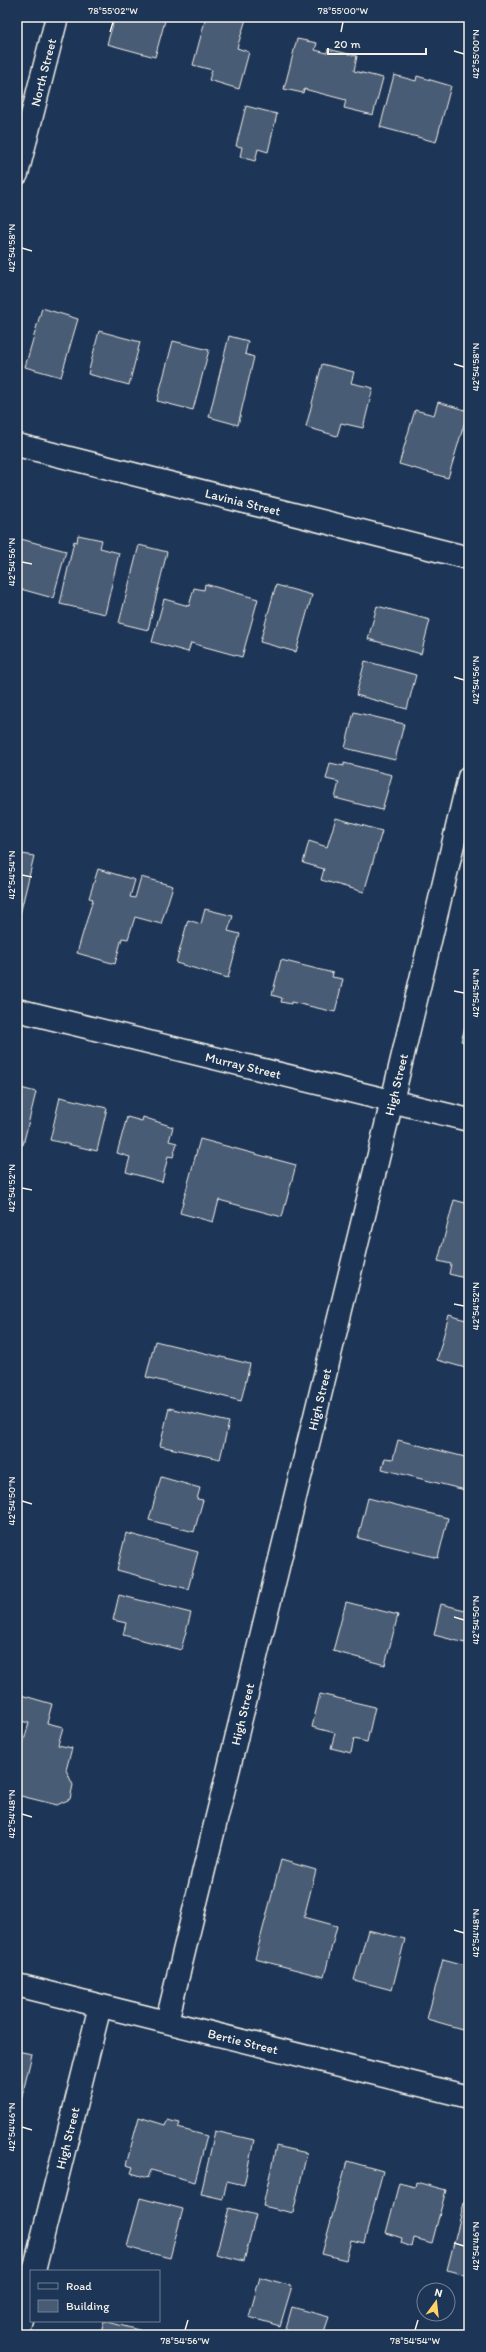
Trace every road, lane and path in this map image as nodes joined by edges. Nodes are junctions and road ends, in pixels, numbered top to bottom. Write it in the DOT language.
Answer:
graph roads {
  1 [pos="57,17"];
  2 [pos="17,174"];
  3 [pos="17,445"];
  4 [pos="469,558"];
  5 [pos="469,777"];
  6 [pos="17,1010"];
  7 [pos="392,1101"];
  8 [pos="469,1120"];
  9 [pos="17,1985"];
  10 [pos="100,2006"];
  11 [pos="167,2021"];
  12 [pos="469,2097"];
  13 [pos="34,2270"];
  14 [pos="30,2285"];
  15 [pos="18,2335"];
  1 -- 2 [label="street, North Street"];
  3 -- 4 [label="street, Lavinia Street"];
  5 -- 7 [label="street, High Street"];
  6 -- 7 [label="street, Murray Street"];
  7 -- 8 [label="street, Murray Street"];
  7 -- 11 [label="street, High Street"];
  9 -- 10 [label="street, Bertie Street"];
  10 -- 11 [label="street, Bertie Street"];
  10 -- 13 [label="street, High Street"];
  11 -- 12 [label="street, Bertie Street"];
  14 -- 15 [label="street"];
}
